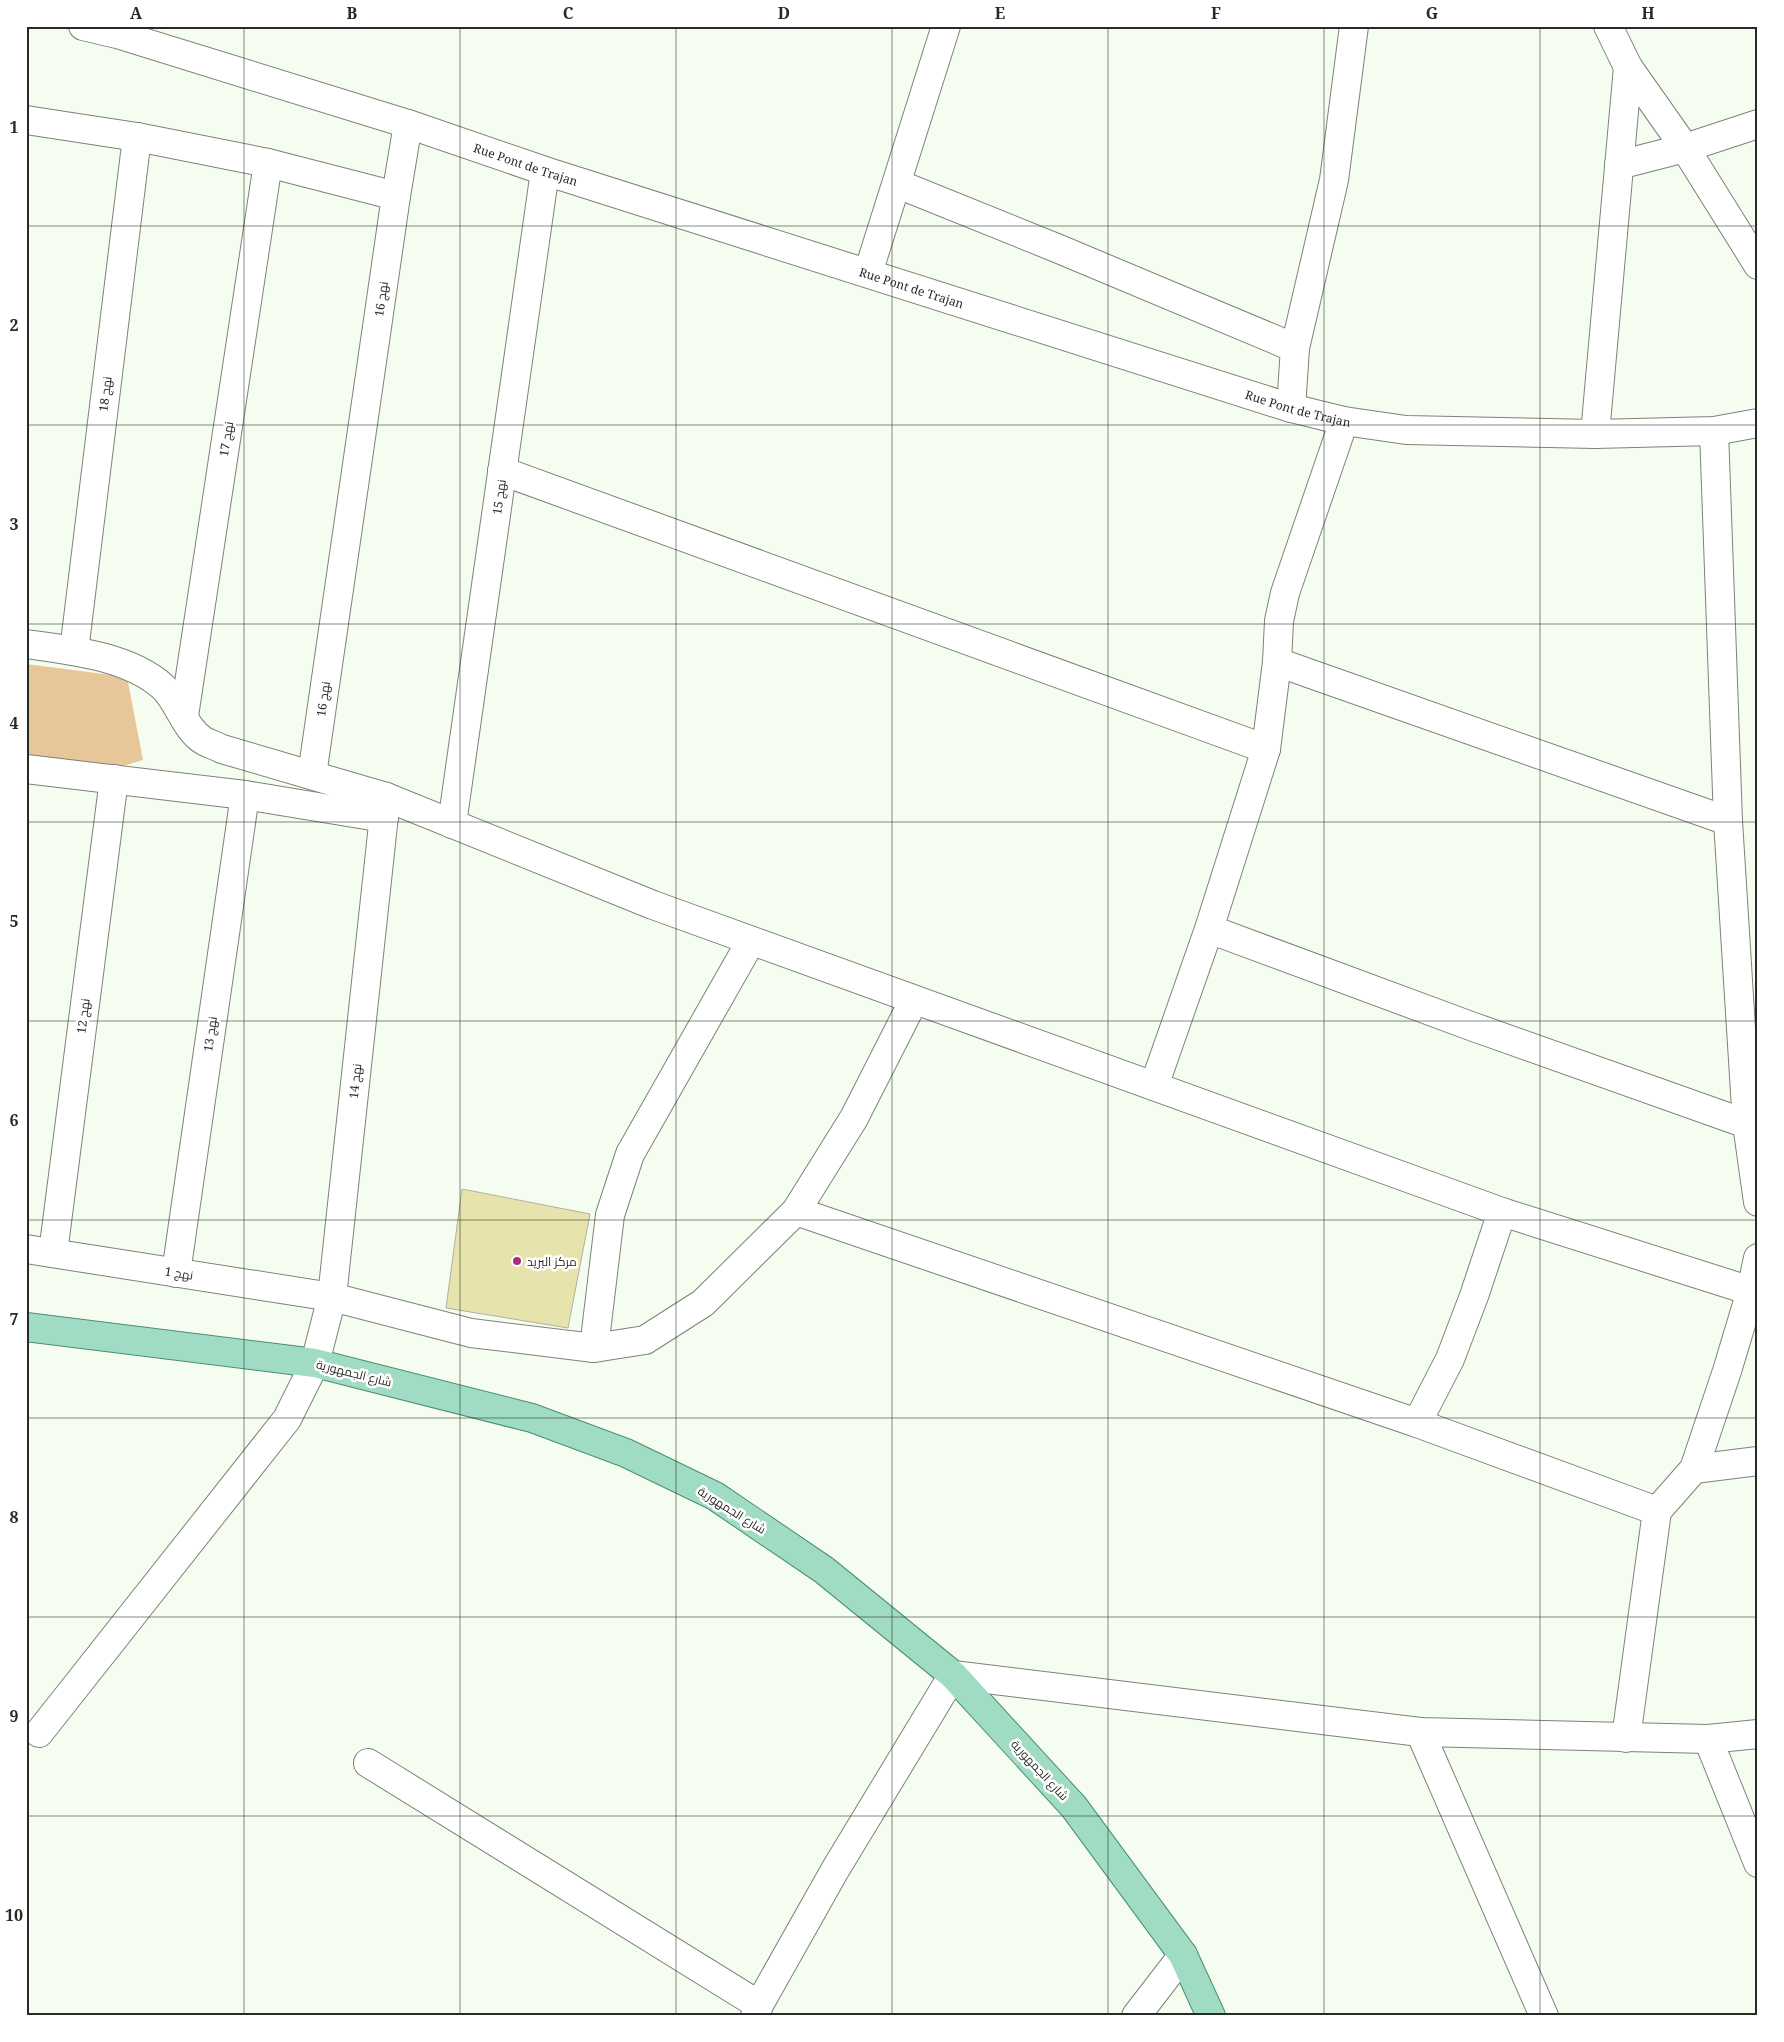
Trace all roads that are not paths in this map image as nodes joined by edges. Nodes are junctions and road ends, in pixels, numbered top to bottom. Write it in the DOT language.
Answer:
graph roads {
  1 [pos="83,26"];
  2 [pos="946,26"];
  3 [pos="1354,26"];
  4 [pos="1608,26"];
  5 [pos="1628,67"];
  6 [pos="26,120"];
  7 [pos="408,124"];
  8 [pos="1758,124"];
  9 [pos="137,137"];
  10 [pos="1685,148"];
  11 [pos="268,163"];
  12 [pos="1619,165"];
  13 [pos="545,171"];
  14 [pos="898,184"];
  15 [pos="396,196"];
  16 [pos="1758,266"];
  17 [pos="868,273"];
  18 [pos="1295,348"];
  19 [pos="1291,408"];
  20 [pos="1344,421"];
  21 [pos="1758,424"];
  22 [pos="1714,432"];
  23 [pos="1595,434"];
  24 [pos="502,471"];
  25 [pos="26,644"];
  26 [pos="74,651"];
  27 [pos="1277,662"];
  28 [pos="184,716"];
  29 [pos="1266,748"];
  30 [pos="26,769"];
  31 [pos="312,775"];
  32 [pos="114,779"];
  33 [pos="245,795"];
  34 [pos="385,807"];
  35 [pos="1728,821"];
  36 [pos="452,824"];
  37 [pos="1210,929"];
  38 [pos="751,941"];
  39 [pos="1747,947"];
  40 [pos="914,1000"];
  41 [pos="1154,1086"];
  42 [pos="1747,1124"];
  43 [pos="1758,1202"];
  44 [pos="796,1211"];
  45 [pos="1502,1212"];
  46 [pos="26,1250"];
  47 [pos="53,1253"];
  48 [pos="1758,1258"];
  49 [pos="176,1273"];
  50 [pos="1751,1291"];
  51 [pos="332,1297"];
  52 [pos="26,1327"];
  53 [pos="594,1348"];
  54 [pos="315,1363"];
  55 [pos="1417,1423"];
  56 [pos="1758,1461"];
  57 [pos="1694,1469"];
  58 [pos="1657,1511"];
  59 [pos="953,1675"];
  60 [pos="1420,1732"];
  61 [pos="39,1733"];
  62 [pos="1758,1734"];
  63 [pos="1626,1738"];
  64 [pos="1708,1739"];
  65 [pos="368,1762"];
  66 [pos="1758,1864"];
  67 [pos="1183,1955"];
  68 [pos="757,2010"];
  69 [pos="1136,2016"];
  70 [pos="1211,2016"];
  71 [pos="1544,2016"];
  1 -- 7 [label="street, Rue Pont de Trajan"];
  2 -- 14 [label="street"];
  3 -- 18 [label="street"];
  4 -- 5 [label="street"];
  5 -- 10 [label="street"];
  5 -- 12 [label="street"];
  6 -- 9 [label="street"];
  7 -- 13 [label="street, Rue Pont de Trajan"];
  7 -- 15 [label="street, نهج 16"];
  8 -- 10 [label="street"];
  9 -- 11 [label="street"];
  9 -- 26 [label="street, نهج 18"];
  10 -- 12 [label="street"];
  10 -- 16 [label="street"];
  11 -- 15 [label="street"];
  11 -- 28 [label="street, نهج 17"];
  12 -- 23 [label="street"];
  13 -- 17 [label="street, Rue Pont de Trajan"];
  13 -- 24 [label="street, نهج 15"];
  14 -- 17 [label="street"];
  14 -- 18 [label="street"];
  15 -- 31 [label="street, نهج 16"];
  17 -- 19 [label="street, Rue Pont de Trajan"];
  18 -- 19 [label="street"];
  19 -- 20 [label="street, Rue Pont de Trajan"];
  20 -- 23 [label="street, Rue Pont de Trajan"];
  20 -- 27 [label="street"];
  21 -- 22 [label="street, Rue Pont de Trajan"];
  22 -- 23 [label="street, Rue Pont de Trajan"];
  22 -- 35 [label="street"];
  24 -- 29 [label="street"];
  24 -- 36 [label="street, نهج 15"];
  25 -- 26 [label="street"];
  26 -- 28 [label="street"];
  27 -- 29 [label="street"];
  27 -- 35 [label="street"];
  28 -- 31 [label="street"];
  29 -- 37 [label="street"];
  30 -- 32 [label="street"];
  31 -- 34 [label="street"];
  32 -- 33 [label="street"];
  32 -- 47 [label="street, نهج 12"];
  33 -- 34 [label="street"];
  33 -- 49 [label="street, نهج 13"];
  34 -- 36 [label="street"];
  34 -- 51 [label="street, نهج 14"];
  35 -- 39 [label="street"];
  36 -- 38 [label="street"];
  37 -- 41 [label="street"];
  37 -- 42 [label="street"];
  38 -- 40 [label="street"];
  38 -- 53 [label="street"];
  39 -- 42 [label="street"];
  40 -- 41 [label="street"];
  40 -- 44 [label="street, نهج 1"];
  41 -- 45 [label="street"];
  42 -- 43 [label="street"];
  44 -- 53 [label="street, نهج 1"];
  44 -- 55 [label="street"];
  45 -- 50 [label="street"];
  45 -- 55 [label="street"];
  46 -- 47 [label="street, نهج 1"];
  47 -- 49 [label="street, نهج 1"];
  48 -- 50 [label="street"];
  49 -- 51 [label="street, نهج 1"];
  50 -- 57 [label="street"];
  51 -- 53 [label="street, نهج 1"];
  51 -- 54 [label="street, نهج 14"];
  52 -- 54 [label="main road, شارع الجمهورية"];
  54 -- 59 [label="main road, شارع الجمهورية"];
  54 -- 61 [label="street, نهج 14"];
  55 -- 58 [label="street"];
  56 -- 57 [label="street"];
  57 -- 58 [label="street"];
  58 -- 63 [label="street"];
  59 -- 60 [label="street"];
  59 -- 67 [label="main road, شارع الجمهورية"];
  59 -- 68 [label="street"];
  60 -- 63 [label="street"];
  60 -- 71 [label="street"];
  62 -- 64 [label="street"];
  63 -- 64 [label="street"];
  64 -- 66 [label="street"];
  65 -- 68 [label="street"];
  67 -- 69 [label="street"];
  67 -- 70 [label="main road, شارع الجمهورية"];
}
